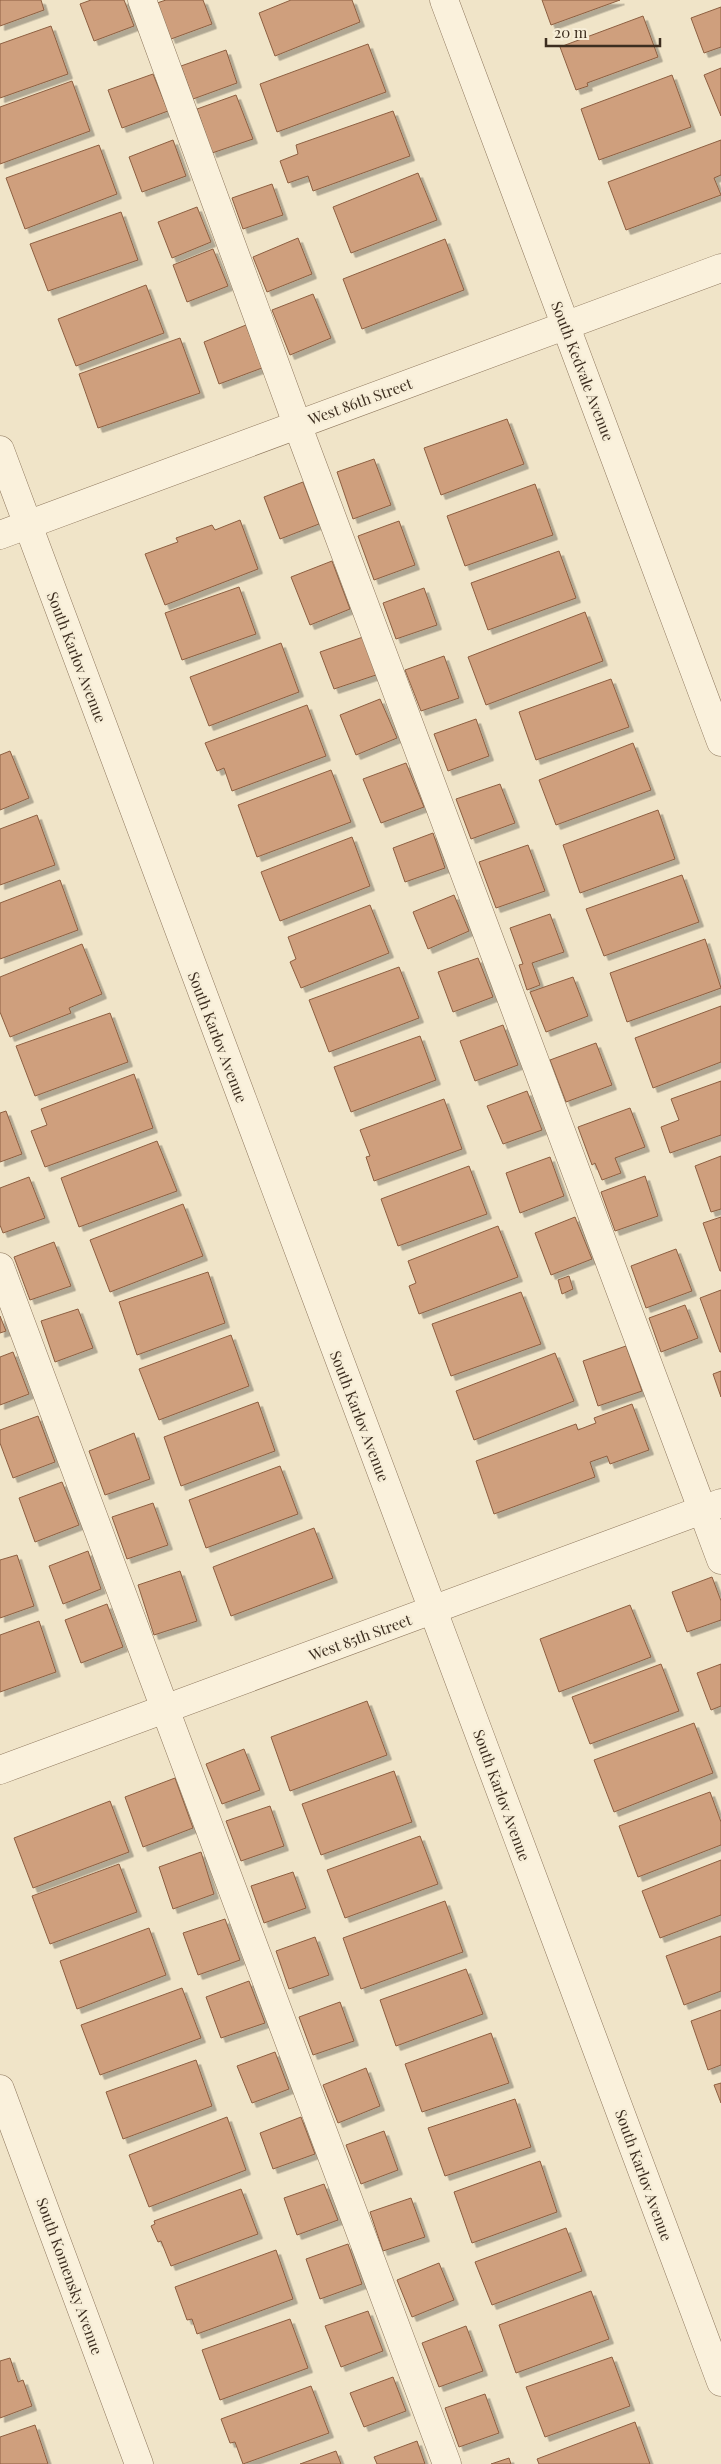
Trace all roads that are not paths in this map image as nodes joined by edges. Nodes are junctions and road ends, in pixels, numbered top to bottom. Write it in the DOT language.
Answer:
graph roads {
  1 [pos="142,0"];
  2 [pos="444,0"];
  3 [pos="721,268"];
  4 [pos="566,325"];
  5 [pos="297,424"];
  6 [pos="0,450"];
  7 [pos="27,525"];
  8 [pos="0,535"];
  9 [pos="721,742"];
  10 [pos="0,1267"];
  11 [pos="712,1507"];
  12 [pos="721,1560"];
  13 [pos="433,1610"];
  14 [pos="165,1709"];
  15 [pos="0,1770"];
  16 [pos="0,2089"];
  17 [pos="721,2382"];
  18 [pos="139,2464"];
  19 [pos="447,2464"];
  1 -- 5 [label="street"];
  2 -- 4 [label="street, South Kedvale Avenue"];
  3 -- 4 [label="street, West 86th Street"];
  4 -- 5 [label="street, West 86th Street"];
  4 -- 9 [label="street, South Kedvale Avenue"];
  5 -- 7 [label="street, West 86th Street"];
  5 -- 11 [label="street"];
  6 -- 7 [label="street, South Karlov Avenue"];
  7 -- 8 [label="street, West 86th Street"];
  7 -- 13 [label="street, South Karlov Avenue"];
  10 -- 14 [label="street"];
  11 -- 12 [label="street"];
  11 -- 13 [label="street, West 85th Street"];
  13 -- 14 [label="street, West 85th Street"];
  13 -- 17 [label="street, South Karlov Avenue"];
  14 -- 15 [label="street, West 85th Street"];
  14 -- 19 [label="street"];
  16 -- 18 [label="street, South Komensky Avenue"];
}
